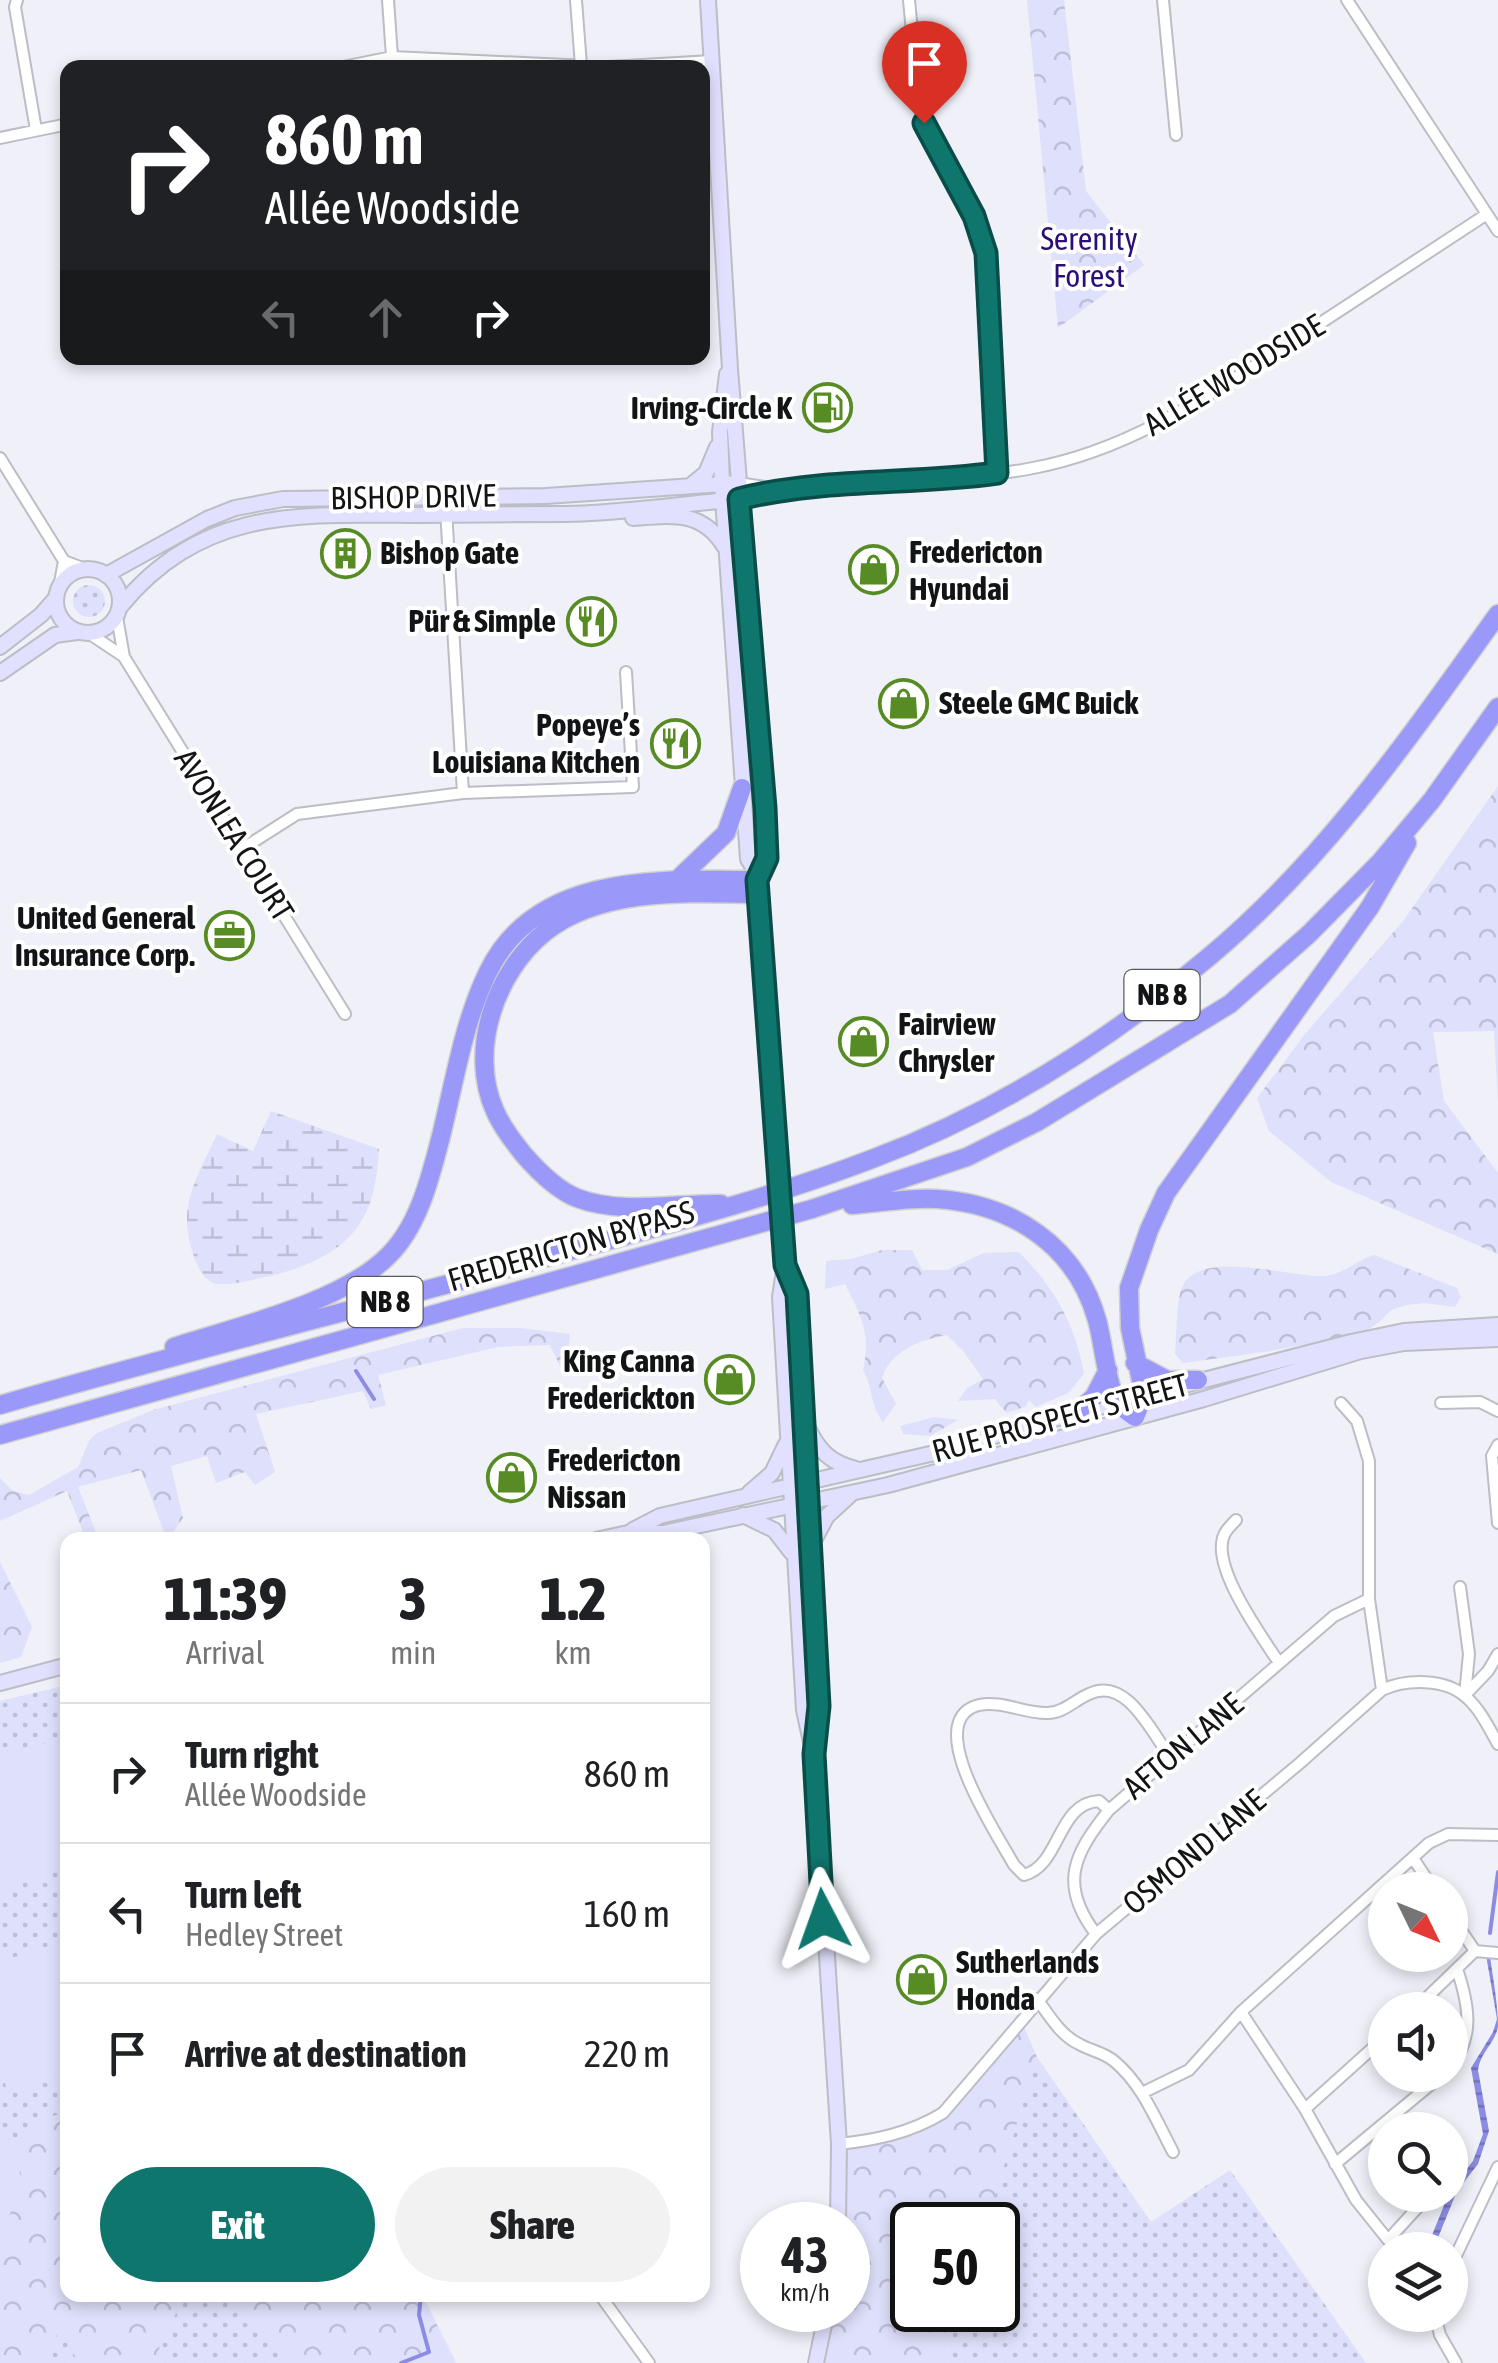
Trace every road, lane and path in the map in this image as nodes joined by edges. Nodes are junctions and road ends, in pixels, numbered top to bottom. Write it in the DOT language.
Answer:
graph roads {
  1 [pos="17,0"];
  2 [pos="388,0"];
  3 [pos="576,0"];
  4 [pos="708,0"];
  5 [pos="909,0"];
  6 [pos="1164,0"];
  7 [pos="1347,0"];
  8 [pos="392,57"];
  9 [pos="377,60"];
  10 [pos="455,60"];
  11 [pos="581,60"];
  12 [pos="712,61"];
  13 [pos="60,126"];
  14 [pos="36,130"];
  15 [pos="1176,135"];
  16 [pos="0,138"];
  17 [pos="1487,214"];
  18 [pos="1498,231"];
  19 [pos="730,369"];
  20 [pos="720,432"];
  21 [pos="0,458"];
  22 [pos="997,473"];
  23 [pos="730,483"];
  24 [pos="690,486"];
  25 [pos="778,489"];
  26 [pos="446,496"];
  27 [pos="731,500"];
  28 [pos="573,514"];
  29 [pos="446,515"];
  30 [pos="727,550"];
  31 [pos="64,561"];
  32 [pos="85,569"];
  33 [pos="106,575"];
  34 [pos="58,593"];
  35 [pos="118,612"];
  36 [pos="1498,614"];
  37 [pos="84,633"];
  38 [pos="0,647"];
  39 [pos="124,657"];
  40 [pos="626,672"];
  41 [pos="0,673"];
  42 [pos="1498,707"];
  43 [pos="742,788"];
  44 [pos="463,793"];
  45 [pos="1432,800"];
  46 [pos="242,848"];
  47 [pos="676,881"];
  48 [pos="758,883"];
  49 [pos="344,1014"];
  50 [pos="742,1204"];
  51 [pos="812,1209"];
  52 [pos="785,1265"];
  53 [pos="1498,1325"];
  54 [pos="1498,1339"];
  55 [pos="1135,1363"];
  56 [pos="1108,1370"];
  57 [pos="1198,1380"];
  58 [pos="1144,1395"];
  59 [pos="27,1397"];
  60 [pos="1117,1402"];
  61 [pos="1440,1402"];
  62 [pos="1341,1404"];
  63 [pos="0,1405"];
  64 [pos="1498,1410"];
  65 [pos="1076,1412"];
  66 [pos="1135,1417"];
  67 [pos="805,1421"];
  68 [pos="0,1436"];
  69 [pos="788,1438"];
  70 [pos="1498,1445"];
  71 [pos="861,1470"];
  72 [pos="807,1484"];
  73 [pos="791,1488"];
  74 [pos="854,1493"];
  75 [pos="743,1498"];
  76 [pos="808,1501"];
  77 [pos="792,1504"];
  78 [pos="742,1515"];
  79 [pos="1236,1520"];
  80 [pos="1498,1523"];
  81 [pos="630,1532"];
  82 [pos="668,1532"];
  83 [pos="810,1550"];
  84 [pos="794,1558"];
  85 [pos="1460,1587"];
  86 [pos="1369,1599"];
  87 [pos="1498,1654"];
  88 [pos="1279,1663"];
  89 [pos="60,1667"];
  90 [pos="0,1683"];
  91 [pos="1382,1690"];
  92 [pos="1465,1695"];
  93 [pos="1498,1744"];
  94 [pos="814,1754"];
  95 [pos="1170,1757"];
  96 [pos="1108,1810"];
  97 [pos="1498,1836"];
  98 [pos="1413,1858"];
  99 [pos="1422,1872"];
  100 [pos="1096,1934"];
  101 [pos="1468,1941"];
  102 [pos="1475,1951"];
  103 [pos="1498,1953"];
  104 [pos="1468,1958"];
  105 [pos="1454,1972"];
  106 [pos="1433,1992"];
  107 [pos="1037,1999"];
  108 [pos="1242,2012"];
  109 [pos="1368,2052"];
  110 [pos="1421,2092"];
  111 [pos="1142,2093"];
  112 [pos="1304,2109"];
  113 [pos="838,2144"];
  114 [pos="1172,2152"];
  115 [pos="1334,2164"];
  116 [pos="1498,2166"];
  117 [pos="838,2202"];
  118 [pos="1414,2212"];
  119 [pos="1467,2232"];
  120 [pos="605,2302"];
  121 [pos="822,2332"];
  122 [pos="1439,2332"];
  123 [pos="649,2363"];
  124 [pos="816,2363"];
  125 [pos="1456,2363"];
  1 -- 14 [label="street"];
  2 -- 8 [label="street"];
  3 -- 11 [label="street"];
  4 -- 12 [label="main road"];
  5 -- 22 [label="street"];
  6 -- 15 [label="street"];
  7 -- 17 [label="street"];
  8 -- 9 [label="street"];
  8 -- 10 [label="street"];
  12 -- 19 [label="main road"];
  13 -- 14 [label="street"];
  14 -- 16 [label="street"];
  17 -- 18 [label="street"];
  17 -- 22 [label="street, ALLÉE WOODSIDE"];
  19 -- 20 [label="main road"];
  19 -- 23 [label="main road"];
  20 -- 23 [label="main road"];
  20 -- 24 [label="main road"];
  21 -- 31 [label="street"];
  22 -- 25 [label="street, ALLÉE WOODSIDE"];
  23 -- 24 [label="main road, BISHOP DRIVE"];
  23 -- 25 [label="street"];
  23 -- 27 [label="main road"];
  24 -- 26 [label="main road, BISHOP DRIVE"];
  25 -- 27 [label="street"];
  26 -- 29 [label="street"];
  26 -- 33 [label="main road, BISHOP DRIVE"];
  27 -- 28 [label="main road, BISHOP DRIVE"];
  27 -- 30 [label="main road"];
  27 -- 48 [label="main road"];
  28 -- 29 [label="main road, BISHOP DRIVE"];
  28 -- 30 [label="main road"];
  29 -- 35 [label="main road, BISHOP DRIVE"];
  29 -- 44 [label="street"];
  30 -- 43 [label="main road"];
  31 -- 32 [label="street"];
  31 -- 34 [label="street"];
  32 -- 33 [label="main road"];
  32 -- 34 [label="main road"];
  33 -- 35 [label="main road"];
  34 -- 37 [label="main road"];
  34 -- 38 [label="main road"];
  35 -- 37 [label="main road"];
  35 -- 39 [label="street, AVONLEA COURT"];
  36 -- 50 [label="highway, NB 8"];
  37 -- 39 [label="street, AVONLEA COURT"];
  37 -- 41 [label="main road"];
  39 -- 46 [label="street, AVONLEA COURT"];
  40 -- 44 [label="street"];
  42 -- 45 [label="highway, NB 8"];
  43 -- 47 [label="highway"];
  43 -- 48 [label="main road"];
  44 -- 46 [label="street"];
  45 -- 51 [label="highway, NB 8"];
  45 -- 55 [label="highway"];
  46 -- 49 [label="street, AVONLEA COURT"];
  47 -- 48 [label="highway"];
  47 -- 59 [label="highway"];
  48 -- 50 [label="highway"];
  48 -- 52 [label="main road, bridge"];
  50 -- 59 [label="highway, FREDERICTON BYPASS / NB 8"];
  51 -- 56 [label="highway"];
  51 -- 68 [label="highway, FREDERICTON BYPASS / NB 8"];
  52 -- 67 [label="main road"];
  52 -- 69 [label="main road"];
  53 -- 57 [label="main road, RUE PROSPECT STREET"];
  54 -- 66 [label="main road, RUE PROSPECT STREET"];
  55 -- 57 [label="highway"];
  55 -- 58 [label="highway"];
  56 -- 60 [label="highway"];
  56 -- 65 [label="highway"];
  57 -- 58 [label="main road, RUE PROSPECT STREET"];
  58 -- 60 [label="main road, RUE PROSPECT STREET"];
  58 -- 66 [label="highway"];
  59 -- 63 [label="highway, FREDERICTON BYPASS / NB 8"];
  60 -- 65 [label="main road, RUE PROSPECT STREET"];
  60 -- 66 [label="highway"];
  61 -- 64 [label="street"];
  62 -- 86 [label="street"];
  65 -- 71 [label="main road, RUE PROSPECT STREET"];
  66 -- 74 [label="main road, RUE PROSPECT STREET"];
  67 -- 71 [label="main road"];
  67 -- 72 [label="main road"];
  69 -- 73 [label="main road"];
  69 -- 75 [label="main road"];
  70 -- 80 [label="street"];
  71 -- 72 [label="main road, RUE PROSPECT STREET"];
  72 -- 73 [label="main road, RUE PROSPECT STREET"];
  72 -- 76 [label="main road"];
  73 -- 75 [label="main road, RUE PROSPECT STREET"];
  73 -- 77 [label="main road"];
  74 -- 76 [label="main road, RUE PROSPECT STREET"];
  74 -- 83 [label="main road"];
  75 -- 81 [label="main road, RUE PROSPECT STREET"];
  76 -- 77 [label="main road, RUE PROSPECT STREET"];
  76 -- 83 [label="main road"];
  77 -- 78 [label="main road, RUE PROSPECT STREET"];
  77 -- 84 [label="main road"];
  78 -- 82 [label="main road, RUE PROSPECT STREET"];
  78 -- 84 [label="main road"];
  79 -- 88 [label="street"];
  83 -- 94 [label="main road"];
  84 -- 94 [label="main road"];
  85 -- 92 [label="street"];
  86 -- 88 [label="street, AFTON LANE"];
  86 -- 91 [label="street"];
  87 -- 92 [label="street"];
  88 -- 95 [label="street, AFTON LANE"];
  89 -- 90 [label="main road"];
  91 -- 92 [label="street"];
  91 -- 100 [label="street, OSMOND LANE"];
  92 -- 93 [label="street"];
  94 -- 113 [label="main road"];
  95 -- 96 [label="street, AFTON LANE"];
  95 -- 96 [label="street"];
  96 -- 100 [label="street, AFTON LANE"];
  97 -- 98 [label="street"];
  98 -- 99 [label="street"];
  98 -- 108 [label="street"];
  100 -- 107 [label="street, OSMOND LANE"];
  101 -- 102 [label="street"];
  102 -- 103 [label="street"];
  102 -- 104 [label="street"];
  105 -- 106 [label="street"];
  107 -- 111 [label="street"];
  107 -- 113 [label="street, OSMOND LANE"];
  108 -- 111 [label="street"];
  108 -- 112 [label="street"];
  109 -- 112 [label="street"];
  110 -- 115 [label="street"];
  111 -- 114 [label="street"];
  112 -- 115 [label="street"];
  113 -- 117 [label="main road"];
  115 -- 118 [label="street"];
  116 -- 119 [label="street"];
  120 -- 123 [label="street"];
  121 -- 124 [label="main road"];
  122 -- 125 [label="street"];
}
